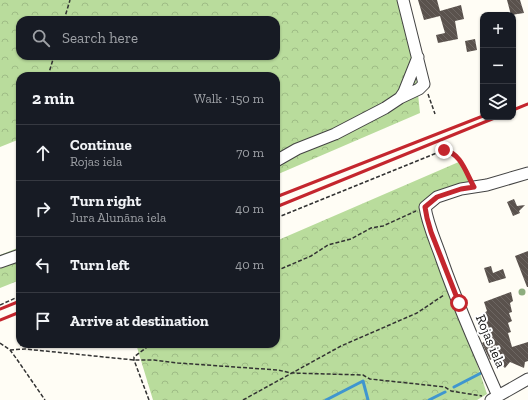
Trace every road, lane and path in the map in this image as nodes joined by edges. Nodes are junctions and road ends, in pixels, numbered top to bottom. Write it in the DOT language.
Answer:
graph roads {
  1 [pos="70,0"];
  2 [pos="403,0"];
  3 [pos="65,16"];
  4 [pos="418,57"];
  5 [pos="53,60"];
  6 [pos="49,72"];
  7 [pos="424,84"];
  8 [pos="400,98"];
  9 [pos="435,114"];
  10 [pos="280,159"];
  11 [pos="528,172"];
  12 [pos="474,187"];
  13 [pos="425,207"];
  14 [pos="280,216"];
  15 [pos="16,256"];
  16 [pos="0,262"];
  17 [pos="280,269"];
  18 [pos="452,289"];
  19 [pos="16,298"];
  20 [pos="0,304"];
  21 [pos="0,343"];
  22 [pos="146,348"];
  23 [pos="10,350"];
  24 [pos="134,360"];
  25 [pos="291,373"];
  26 [pos="528,379"];
  27 [pos="495,398"];
  28 [pos="45,400"];
  29 [pos="150,400"];
  30 [pos="242,400"];
  1 -- 3 [label="path"];
  2 -- 4 [label="street"];
  4 -- 7 [label="street"];
  4 -- 8 [label="street"];
  5 -- 6 [label="path"];
  7 -- 8 [label="street"];
  7 -- 9 [label="path"];
  8 -- 10 [label="street"];
  11 -- 12 [label="street"];
  12 -- 13 [label="street"];
  12 -- 14 [label="path"];
  13 -- 17 [label="path"];
  13 -- 18 [label="street, Rojas iela"];
  15 -- 16 [label="street"];
  18 -- 25 [label="path"];
  18 -- 27 [label="street, Rojas iela"];
  19 -- 20 [label="path"];
  21 -- 23 [label="path"];
  22 -- 24 [label="path"];
  23 -- 24 [label="path"];
  23 -- 28 [label="path"];
  24 -- 25 [label="path"];
  24 -- 29 [label="path"];
  25 -- 27 [label="path"];
  25 -- 30 [label="path"];
  26 -- 27 [label="street"];
}
